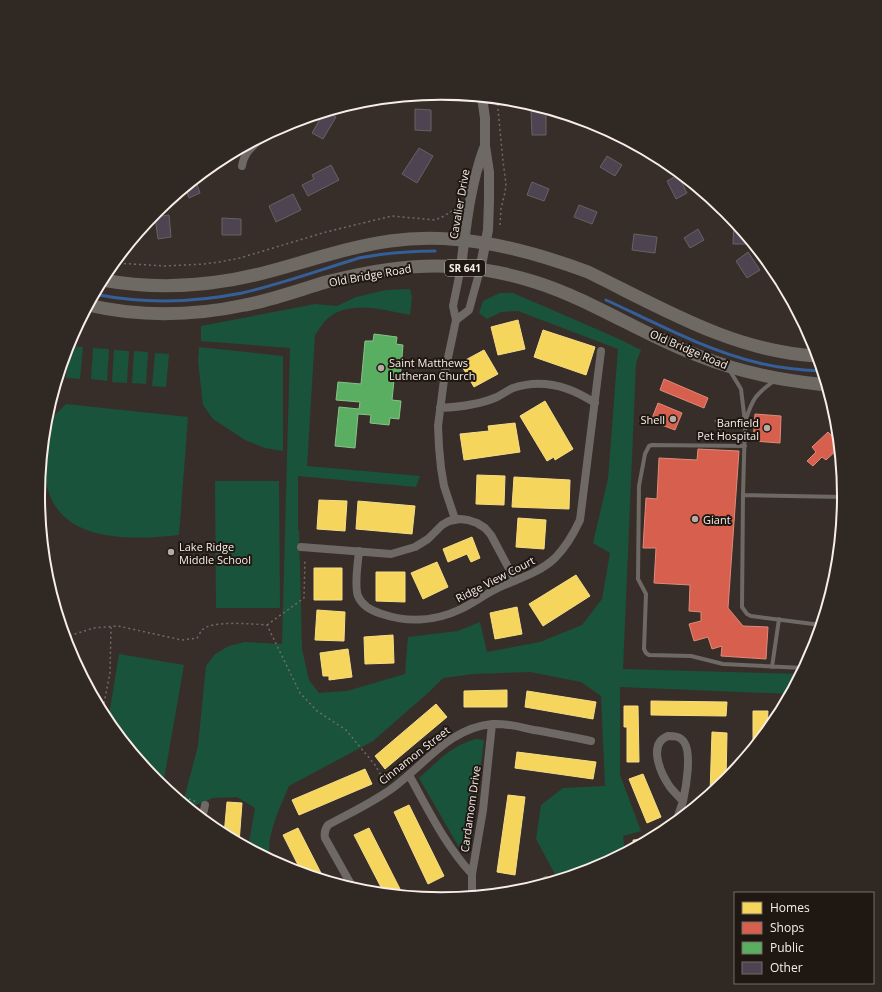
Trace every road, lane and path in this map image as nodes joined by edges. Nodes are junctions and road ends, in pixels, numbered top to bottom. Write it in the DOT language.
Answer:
graph roads {
  1 [pos="483,102"];
  2 [pos="498,104"];
  3 [pos="485,146"];
  4 [pos="251,149"];
  5 [pos="242,166"];
  6 [pos="461,207"];
  7 [pos="500,225"];
  8 [pos="464,240"];
  9 [pos="486,243"];
  10 [pos="121,263"];
  11 [pos="461,267"];
  12 [pos="480,270"];
  13 [pos="109,281"];
  14 [pos="94,306"];
  15 [pos="456,320"];
  16 [pos="601,351"];
  17 [pos="811,355"];
  18 [pos="727,366"];
  19 [pos="777,379"];
  20 [pos="821,384"];
  21 [pos="595,403"];
  22 [pos="440,408"];
  23 [pos="715,420"];
  24 [pos="745,422"];
  25 [pos="723,442"];
  26 [pos="745,446"];
  27 [pos="743,495"];
  28 [pos="837,497"];
  29 [pos="455,519"];
  30 [pos="301,547"];
  31 [pos="359,551"];
  32 [pos="305,559"];
  33 [pos="515,580"];
  34 [pos="779,619"];
  35 [pos="816,624"];
  36 [pos="267,625"];
  37 [pos="111,627"];
  38 [pos="70,635"];
  39 [pos="772,667"];
  40 [pos="798,668"];
  41 [pos="104,703"];
  42 [pos="492,724"];
  43 [pos="591,741"];
  44 [pos="409,775"];
  45 [pos="390,790"];
  46 [pos="184,797"];
  47 [pos="683,801"];
  48 [pos="205,805"];
  49 [pos="203,812"];
  50 [pos="679,812"];
  51 [pos="472,874"];
  52 [pos="349,881"];
  53 [pos="472,891"];
  1 -- 3 [label="street, Cavalier Drive"];
  2 -- 7 [label="path"];
  3 -- 8 [label="street, Cavalier Drive"];
  3 -- 9 [label="street, Cavalier Drive"];
  4 -- 5 [label="street"];
  6 -- 10 [label="path"];
  8 -- 9 [label="main road"];
  8 -- 11 [label="street, Cavalier Drive"];
  8 -- 13 [label="main road"];
  9 -- 12 [label="street, Cavalier Drive"];
  9 -- 17 [label="main road"];
  11 -- 12 [label="main road, Old Bridge Road / SR 641"];
  11 -- 14 [label="main road, Old Bridge Road / SR 641"];
  11 -- 15 [label="street"];
  12 -- 15 [label="street"];
  12 -- 18 [label="main road, Old Bridge Road / SR 641"];
  15 -- 22 [label="street"];
  16 -- 21 [label="street, Ridge View Court"];
  18 -- 19 [label="main road, Old Bridge Road / SR 641"];
  18 -- 24 [label="lane"];
  19 -- 20 [label="main road, Old Bridge Road / SR 641"];
  19 -- 24 [label="lane"];
  21 -- 22 [label="street"];
  21 -- 33 [label="street, Ridge View Court"];
  22 -- 29 [label="street"];
  23 -- 25 [label="path"];
  24 -- 26 [label="lane"];
  26 -- 27 [label="lane"];
  26 -- 39 [label="lane"];
  27 -- 28 [label="lane"];
  27 -- 34 [label="lane"];
  29 -- 31 [label="street"];
  29 -- 33 [label="street"];
  30 -- 31 [label="street"];
  31 -- 33 [label="street, Ridge View Court"];
  32 -- 36 [label="path"];
  34 -- 35 [label="lane"];
  34 -- 39 [label="lane"];
  36 -- 37 [label="path"];
  36 -- 45 [label="path"];
  37 -- 38 [label="path"];
  37 -- 41 [label="path"];
  39 -- 40 [label="lane"];
  42 -- 43 [label="street, Cinnamon Street"];
  42 -- 44 [label="street, Cinnamon Street"];
  42 -- 51 [label="street, Cardamom Drive"];
  44 -- 45 [label="street, Cinnamon Street"];
  44 -- 51 [label="street"];
  45 -- 52 [label="street, Cinnamon Street"];
  46 -- 48 [label="path"];
  47 -- 47 [label="street"];
  47 -- 50 [label="street"];
  48 -- 49 [label="street"];
  51 -- 53 [label="street, Cardamom Drive"];
}
